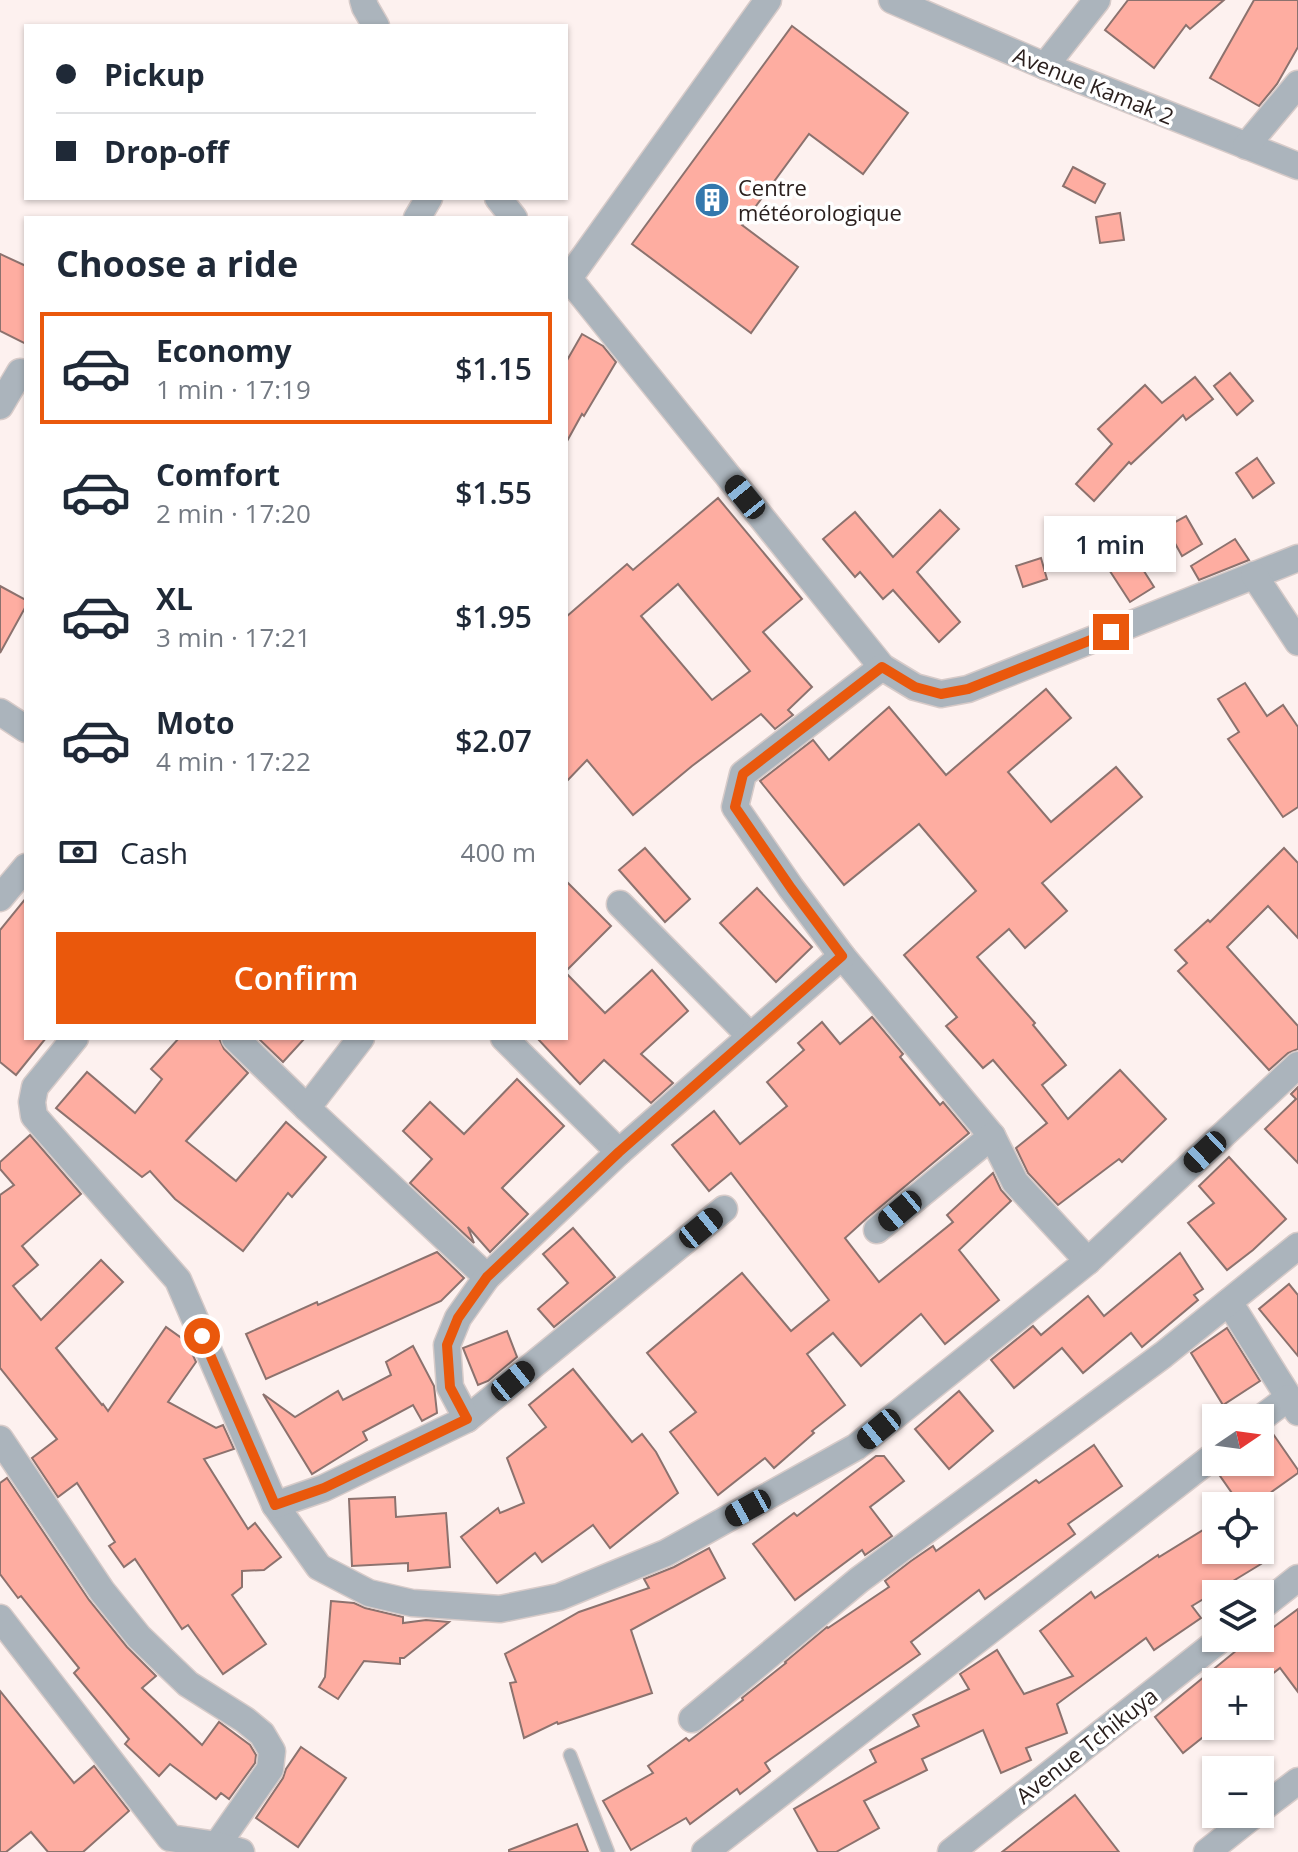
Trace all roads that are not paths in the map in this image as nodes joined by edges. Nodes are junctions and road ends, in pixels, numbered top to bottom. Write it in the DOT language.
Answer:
graph roads {
  1 [pos="363,0"];
  2 [pos="768,0"];
  3 [pos="892,0"];
  4 [pos="1097,0"];
  5 [pos="375,24"];
  6 [pos="1045,66"];
  7 [pos="1298,84"];
  8 [pos="1246,146"];
  9 [pos="1298,166"];
  10 [pos="500,200"];
  11 [pos="512,216"];
  12 [pos="568,276"];
  13 [pos="20,372"];
  14 [pos="0,406"];
  15 [pos="1298,558"];
  16 [pos="1254,575"];
  17 [pos="1298,642"];
  18 [pos="882,667"];
  19 [pos="0,712"];
  20 [pos="24,728"];
  21 [pos="24,869"];
  22 [pos="0,898"];
  23 [pos="620,904"];
  24 [pos="842,956"];
  25 [pos="750,1036"];
  26 [pos="73,1040"];
  27 [pos="237,1040"];
  28 [pos="359,1040"];
  29 [pos="506,1040"];
  30 [pos="1298,1065"];
  31 [pos="307,1108"];
  32 [pos="992,1136"];
  33 [pos="619,1152"];
  34 [pos="724,1209"];
  35 [pos="877,1230"];
  36 [pos="1298,1246"];
  37 [pos="1088,1261"];
  38 [pos="487,1277"];
  39 [pos="1229,1302"];
  40 [pos="1293,1405"];
  41 [pos="1274,1413"];
  42 [pos="467,1419"];
  43 [pos="0,1439"];
  44 [pos="1202,1465"];
  45 [pos="275,1505"];
  46 [pos="1298,1578"];
  47 [pos="1274,1597"];
  48 [pos="0,1618"];
  49 [pos="1204,1652"];
  50 [pos="692,1719"];
  51 [pos="570,1755"];
  52 [pos="1298,1781"];
  53 [pos="1274,1800"];
  54 [pos="1239,1828"];
  55 [pos="169,1845"];
  56 [pos="229,1848"];
  57 [pos="1214,1850"];
  58 [pos="608,1852"];
  59 [pos="705,1852"];
  60 [pos="951,1852"];
  1 -- 5 [label="street"];
  2 -- 12 [label="street"];
  3 -- 6 [label="street, Avenue Kamak 2"];
  4 -- 6 [label="street"];
  6 -- 8 [label="street, Avenue Kamak 2"];
  7 -- 8 [label="street"];
  8 -- 9 [label="street, Avenue Kamak 2"];
  10 -- 11 [label="street"];
  12 -- 18 [label="street"];
  13 -- 14 [label="street"];
  15 -- 16 [label="street"];
  16 -- 17 [label="street"];
  16 -- 18 [label="street"];
  18 -- 24 [label="street"];
  19 -- 20 [label="street"];
  21 -- 22 [label="street"];
  23 -- 25 [label="street"];
  24 -- 25 [label="street"];
  24 -- 32 [label="street"];
  25 -- 33 [label="street"];
  26 -- 45 [label="street"];
  27 -- 31 [label="street"];
  28 -- 31 [label="street"];
  29 -- 33 [label="street"];
  30 -- 37 [label="street"];
  31 -- 38 [label="street"];
  32 -- 35 [label="street"];
  32 -- 37 [label="street"];
  33 -- 38 [label="street"];
  34 -- 42 [label="street"];
  36 -- 39 [label="street"];
  37 -- 45 [label="street"];
  38 -- 42 [label="street"];
  39 -- 40 [label="street"];
  39 -- 50 [label="street"];
  40 -- 41 [label="street"];
  42 -- 45 [label="street"];
  43 -- 56 [label="street"];
  44 -- 59 [label="street"];
  46 -- 47 [label="street"];
  48 -- 55 [label="street"];
  49 -- 60 [label="street, Avenue Tchikuya"];
  51 -- 58 [label="lane"];
  52 -- 53 [label="street"];
  54 -- 57 [label="street"];
  55 -- 56 [label="street"];
}
